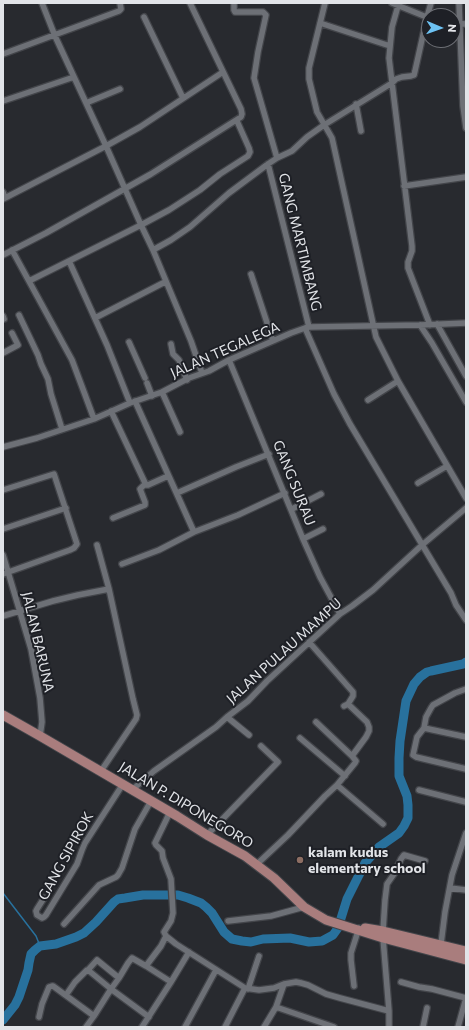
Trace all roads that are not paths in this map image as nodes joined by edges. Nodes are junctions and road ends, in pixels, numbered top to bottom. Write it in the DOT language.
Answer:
graph roads {
  1 [pos="42,3"];
  2 [pos="120,3"];
  3 [pos="190,3"];
  4 [pos="234,3"];
  5 [pos="325,3"];
  6 [pos="392,3"];
  7 [pos="398,6"];
  8 [pos="421,15"];
  9 [pos="144,17"];
  10 [pos="320,23"];
  11 [pos="54,36"];
  12 [pos="390,46"];
  13 [pos="421,48"];
  14 [pos="458,48"];
  15 [pos="3,54"];
  16 [pos="223,72"];
  17 [pos="74,77"];
  18 [pos="392,83"];
  19 [pos="120,89"];
  20 [pos="183,98"];
  21 [pos="3,101"];
  22 [pos="86,103"];
  23 [pos="356,104"];
  24 [pos="237,121"];
  25 [pos="324,125"];
  26 [pos="466,128"];
  27 [pos="361,131"];
  28 [pos="106,146"];
  29 [pos="276,158"];
  30 [pos="268,164"];
  31 [pos="466,177"];
  32 [pos="404,186"];
  33 [pos="125,188"];
  34 [pos="4,196"];
  35 [pos="141,225"];
  36 [pos="12,250"];
  37 [pos="153,250"];
  38 [pos="3,255"];
  39 [pos="69,261"];
  40 [pos="251,274"];
  41 [pos="29,281"];
  42 [pos="165,282"];
  43 [pos="18,315"];
  44 [pos="95,318"];
  45 [pos="466,323"];
  46 [pos="434,324"];
  47 [pos="374,325"];
  48 [pos="420,325"];
  49 [pos="307,327"];
  50 [pos="12,333"];
  51 [pos="273,341"];
  52 [pos="129,342"];
  53 [pos="171,344"];
  54 [pos="3,353"];
  55 [pos="229,360"];
  56 [pos="202,373"];
  57 [pos="466,376"];
  58 [pos="186,380"];
  59 [pos="398,381"];
  60 [pos="162,392"];
  61 [pos="152,396"];
  62 [pos="368,400"];
  63 [pos="133,402"];
  64 [pos="466,402"];
  65 [pos="111,412"];
  66 [pos="94,419"];
  67 [pos="62,429"];
  68 [pos="180,432"];
  69 [pos="3,447"];
  70 [pos="269,454"];
  71 [pos="447,466"];
  72 [pos="168,476"];
  73 [pos="145,484"];
  74 [pos="418,484"];
  75 [pos="3,490"];
  76 [pos="285,492"];
  77 [pos="177,493"];
  78 [pos="321,494"];
  79 [pos="466,498"];
  80 [pos="66,508"];
  81 [pos="466,508"];
  82 [pos="292,509"];
  83 [pos="113,518"];
  84 [pos="3,529"];
  85 [pos="323,529"];
  86 [pos="194,532"];
  87 [pos="303,539"];
  88 [pos="97,545"];
  89 [pos="422,545"];
  90 [pos="3,555"];
  91 [pos="122,564"];
  92 [pos="6,574"];
  93 [pos="109,589"];
  94 [pos="20,611"];
  95 [pos="340,614"];
  96 [pos="3,616"];
  97 [pos="466,620"];
  98 [pos="309,642"];
  99 [pos="466,689"];
  100 [pos="3,715"];
  101 [pos="227,717"];
  102 [pos="316,722"];
  103 [pos="424,728"];
  104 [pos="249,735"];
  105 [pos="40,736"];
  106 [pos="466,737"];
  107 [pos="300,738"];
  108 [pos="261,746"];
  109 [pos="352,756"];
  110 [pos="466,769"];
  111 [pos="101,771"];
  112 [pos="345,776"];
  113 [pos="123,784"];
  114 [pos="337,785"];
  115 [pos="132,790"];
  116 [pos="419,790"];
  117 [pos="151,801"];
  118 [pos="466,802"];
  119 [pos="170,812"];
  120 [pos="383,824"];
  121 [pos="466,833"];
  122 [pos="207,835"];
  123 [pos="464,849"];
  124 [pos="425,861"];
  125 [pos="256,865"];
  126 [pos="450,888"];
  127 [pos="466,890"];
  128 [pos="44,898"];
  129 [pos="304,907"];
  130 [pos="228,921"];
  131 [pos="64,924"];
  132 [pos="354,928"];
  133 [pos="383,935"];
  134 [pos="166,936"];
  135 [pos="441,944"];
  136 [pos="466,951"];
  137 [pos="189,952"];
  138 [pos="259,956"];
  139 [pos="466,960"];
  140 [pos="146,966"];
  141 [pos="88,970"];
  142 [pos="216,970"];
  143 [pos="119,978"];
  144 [pos="171,982"];
  145 [pos="402,982"];
  146 [pos="284,984"];
  147 [pos="354,986"];
  148 [pos="247,988"];
  149 [pos="111,990"];
  150 [pos="66,995"];
  151 [pos="466,998"];
  152 [pos="276,1007"];
  153 [pos="427,1008"];
  154 [pos="389,1011"];
  155 [pos="94,1016"];
  156 [pos="39,1017"];
  157 [pos="149,1017"];
  158 [pos="321,1025"];
  159 [pos="86,1027"];
  160 [pos="142,1027"];
  161 [pos="185,1027"];
  162 [pos="225,1027"];
  163 [pos="264,1027"];
  164 [pos="334,1027"];
  165 [pos="389,1027"];
  166 [pos="423,1027"];
  167 [pos="458,1027"];
  1 -- 11 [label="street"];
  2 -- 11 [label="street"];
  3 -- 16 [label="street"];
  4 -- 29 [label="street"];
  5 -- 10 [label="street"];
  6 -- 7 [label="street"];
  7 -- 8 [label="street"];
  7 -- 12 [label="street"];
  9 -- 20 [label="street"];
  10 -- 12 [label="street"];
  10 -- 25 [label="street"];
  11 -- 15 [label="street"];
  11 -- 17 [label="street"];
  12 -- 18 [label="street"];
  13 -- 18 [label="street"];
  14 -- 26 [label="street"];
  16 -- 20 [label="street"];
  16 -- 24 [label="street"];
  17 -- 21 [label="street"];
  17 -- 22 [label="street"];
  18 -- 23 [label="street"];
  18 -- 32 [label="street"];
  19 -- 22 [label="street"];
  20 -- 28 [label="street"];
  22 -- 28 [label="street"];
  23 -- 25 [label="street"];
  23 -- 27 [label="street"];
  24 -- 33 [label="street"];
  24 -- 35 [label="street"];
  25 -- 29 [label="street"];
  25 -- 47 [label="street"];
  28 -- 33 [label="street"];
  28 -- 34 [label="street"];
  29 -- 30 [label="street"];
  30 -- 37 [label="street"];
  30 -- 49 [label="street, GANG MARTIMBANG"];
  31 -- 32 [label="street"];
  32 -- 46 [label="street"];
  33 -- 35 [label="street"];
  33 -- 36 [label="street"];
  35 -- 37 [label="street"];
  35 -- 39 [label="street"];
  36 -- 38 [label="street"];
  36 -- 41 [label="street"];
  37 -- 42 [label="street"];
  39 -- 41 [label="street"];
  39 -- 44 [label="street"];
  40 -- 51 [label="street"];
  41 -- 66 [label="street"];
  42 -- 44 [label="street"];
  42 -- 56 [label="street"];
  43 -- 67 [label="street"];
  44 -- 63 [label="street"];
  45 -- 46 [label="street, JALAN TEGALEGA"];
  46 -- 48 [label="street, JALAN TEGALEGA"];
  46 -- 57 [label="street"];
  47 -- 48 [label="street, JALAN TEGALEGA"];
  47 -- 49 [label="street, JALAN TEGALEGA"];
  47 -- 59 [label="street"];
  48 -- 64 [label="street"];
  49 -- 51 [label="street, JALAN TEGALEGA"];
  49 -- 89 [label="street, GANG MARTIMBANG"];
  50 -- 54 [label="street"];
  51 -- 55 [label="street, JALAN TEGALEGA"];
  52 -- 61 [label="street"];
  53 -- 58 [label="street"];
  55 -- 56 [label="street, JALAN TEGALEGA"];
  55 -- 70 [label="street, GANG SURAU"];
  56 -- 58 [label="street, JALAN TEGALEGA"];
  58 -- 60 [label="street, JALAN TEGALEGA"];
  59 -- 62 [label="street"];
  59 -- 71 [label="street"];
  60 -- 61 [label="street, JALAN TEGALEGA"];
  60 -- 68 [label="street"];
  61 -- 63 [label="street, JALAN TEGALEGA"];
  63 -- 65 [label="street, JALAN TEGALEGA"];
  63 -- 72 [label="street"];
  65 -- 66 [label="street, JALAN TEGALEGA"];
  65 -- 73 [label="street"];
  66 -- 67 [label="street, JALAN TEGALEGA"];
  67 -- 69 [label="street, JALAN TEGALEGA"];
  70 -- 76 [label="street, GANG SURAU"];
  70 -- 77 [label="street"];
  71 -- 74 [label="street"];
  71 -- 79 [label="street"];
  72 -- 73 [label="street"];
  72 -- 77 [label="street"];
  73 -- 83 [label="street"];
  75 -- 80 [label="street"];
  76 -- 82 [label="street, GANG SURAU"];
  76 -- 86 [label="street"];
  77 -- 86 [label="street"];
  78 -- 82 [label="street"];
  80 -- 84 [label="street"];
  80 -- 92 [label="street"];
  81 -- 89 [label="street, JALAN PULAU MAMPU"];
  82 -- 87 [label="street, GANG SURAU"];
  85 -- 87 [label="street"];
  86 -- 91 [label="street"];
  87 -- 95 [label="street, GANG SURAU"];
  88 -- 93 [label="street"];
  89 -- 95 [label="street, JALAN PULAU MAMPU"];
  89 -- 97 [label="street, GANG MARTIMBANG"];
  90 -- 92 [label="street, JALAN BARUNA"];
  92 -- 94 [label="street, JALAN BARUNA"];
  93 -- 94 [label="street"];
  93 -- 111 [label="street"];
  94 -- 96 [label="street"];
  94 -- 105 [label="street, JALAN BARUNA"];
  95 -- 98 [label="street, JALAN PULAU MAMPU"];
  98 -- 101 [label="street, JALAN PULAU MAMPU"];
  98 -- 109 [label="street"];
  99 -- 103 [label="street"];
  100 -- 105 [label="main road, JALAN P. DIPONEGORO"];
  101 -- 104 [label="street"];
  101 -- 115 [label="street, JALAN PULAU MAMPU"];
  102 -- 109 [label="street"];
  103 -- 106 [label="street"];
  103 -- 110 [label="street"];
  105 -- 111 [label="main road, JALAN P. DIPONEGORO"];
  107 -- 112 [label="street"];
  108 -- 122 [label="street"];
  109 -- 112 [label="street"];
  111 -- 113 [label="main road, JALAN P. DIPONEGORO"];
  112 -- 114 [label="street"];
  113 -- 115 [label="main road, JALAN P. DIPONEGORO"];
  113 -- 128 [label="street, GANG SIPIROK"];
  114 -- 120 [label="street"];
  114 -- 125 [label="street"];
  115 -- 117 [label="main road, JALAN P. DIPONEGORO"];
  116 -- 118 [label="street"];
  117 -- 119 [label="main road, JALAN P. DIPONEGORO"];
  117 -- 131 [label="street"];
  119 -- 122 [label="main road, JALAN P. DIPONEGORO"];
  119 -- 134 [label="street"];
  121 -- 123 [label="street"];
  122 -- 125 [label="main road, JALAN P. DIPONEGORO"];
  123 -- 126 [label="street"];
  124 -- 133 [label="street"];
  125 -- 129 [label="main road, JALAN P. DIPONEGORO"];
  126 -- 127 [label="street"];
  126 -- 135 [label="street"];
  129 -- 130 [label="street"];
  129 -- 132 [label="main road, JALAN P. DIPONEGORO"];
  132 -- 133 [label="main road, JALAN P. DIPONEGORO"];
  132 -- 147 [label="street"];
  133 -- 135 [label="main road"];
  133 -- 139 [label="main road"];
  133 -- 154 [label="street"];
  134 -- 137 [label="street"];
  134 -- 140 [label="street"];
  135 -- 136 [label="main road"];
  137 -- 142 [label="street"];
  137 -- 144 [label="street"];
  138 -- 148 [label="street"];
  140 -- 143 [label="street"];
  140 -- 144 [label="street"];
  141 -- 143 [label="street"];
  141 -- 149 [label="street"];
  141 -- 150 [label="street"];
  142 -- 148 [label="street"];
  142 -- 161 [label="street"];
  143 -- 149 [label="street"];
  144 -- 157 [label="street"];
  145 -- 151 [label="street"];
  146 -- 148 [label="street"];
  146 -- 152 [label="street"];
  146 -- 154 [label="street"];
  148 -- 162 [label="street"];
  149 -- 155 [label="street"];
  149 -- 157 [label="street"];
  150 -- 155 [label="street"];
  150 -- 156 [label="street"];
  151 -- 167 [label="street"];
  152 -- 158 [label="street"];
  152 -- 163 [label="street"];
  153 -- 166 [label="street"];
  154 -- 165 [label="street"];
  155 -- 159 [label="street"];
  157 -- 160 [label="street"];
  158 -- 164 [label="street"];
}
